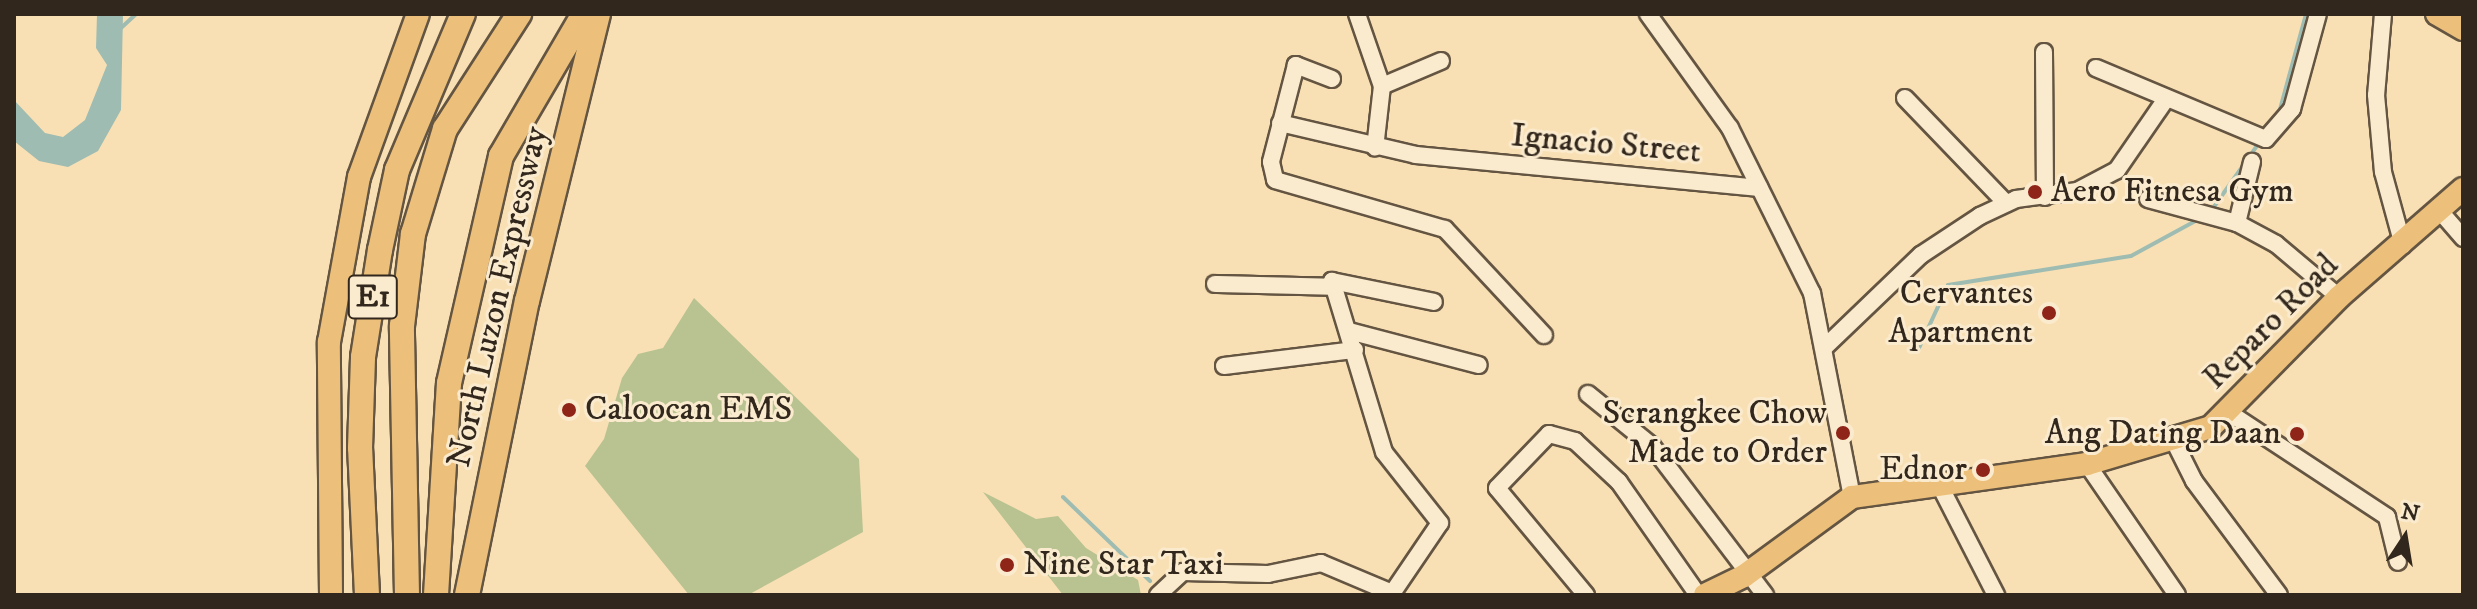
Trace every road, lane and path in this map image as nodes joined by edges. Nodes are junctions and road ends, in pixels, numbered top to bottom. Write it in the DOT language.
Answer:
graph roads {
  1 [pos="418,14"];
  2 [pos="463,14"];
  3 [pos="519,14"];
  4 [pos="584,14"];
  5 [pos="598,14"];
  6 [pos="1357,14"];
  7 [pos="1648,14"];
  8 [pos="2318,14"];
  9 [pos="2383,14"];
  10 [pos="2437,14"];
  11 [pos="2463,29"];
  12 [pos="2044,52"];
  13 [pos="1441,61"];
  14 [pos="2096,68"];
  15 [pos="1332,79"];
  16 [pos="1382,86"];
  17 [pos="1905,98"];
  18 [pos="2166,99"];
  19 [pos="1280,123"];
  20 [pos="1375,148"];
  21 [pos="2252,162"];
  22 [pos="1759,188"];
  23 [pos="2463,189"];
  24 [pos="2045,197"];
  25 [pos="2148,199"];
  26 [pos="2006,203"];
  27 [pos="2439,210"];
  28 [pos="2237,223"];
  29 [pos="2463,238"];
  30 [pos="2403,245"];
  31 [pos="1215,284"];
  32 [pos="1333,284"];
  33 [pos="2339,297"];
  34 [pos="1434,302"];
  35 [pos="1349,331"];
  36 [pos="1544,335"];
  37 [pos="1826,346"];
  38 [pos="1355,350"];
  39 [pos="1479,365"];
  40 [pos="1224,366"];
  41 [pos="1588,394"];
  42 [pos="2231,414"];
  43 [pos="2173,439"];
  44 [pos="2087,464"];
  45 [pos="1940,486"];
  46 [pos="1852,497"];
  47 [pos="2398,562"];
  48 [pos="1744,576"];
  49 [pos="1391,594"];
  50 [pos="331,595"];
  51 [pos="367,595"];
  52 [pos="407,595"];
  53 [pos="436,595"];
  54 [pos="467,595"];
  55 [pos="1158,595"];
  56 [pos="1586,595"];
  57 [pos="1698,595"];
  58 [pos="1705,595"];
  59 [pos="1765,595"];
  60 [pos="1996,595"];
  61 [pos="2177,595"];
  62 [pos="2279,595"];
  1 -- 50 [label="main road"];
  2 -- 51 [label="highway, E1"];
  3 -- 52 [label="highway, North Luzon Expressway / E1"];
  4 -- 53 [label="highway, North Luzon Expressway"];
  5 -- 54 [label="highway, North Luzon Expressway"];
  6 -- 16 [label="street"];
  7 -- 22 [label="street"];
  8 -- 18 [label="street"];
  9 -- 30 [label="street"];
  10 -- 11 [label="main road"];
  12 -- 24 [label="street"];
  13 -- 16 [label="street"];
  14 -- 18 [label="street"];
  15 -- 19 [label="street"];
  16 -- 20 [label="street"];
  17 -- 26 [label="street"];
  18 -- 24 [label="street"];
  19 -- 20 [label="street, Ignacio Street"];
  19 -- 36 [label="street"];
  20 -- 22 [label="street, Ignacio Street"];
  21 -- 28 [label="street"];
  22 -- 37 [label="street"];
  23 -- 27 [label="main road, Reparo Road"];
  24 -- 26 [label="street"];
  25 -- 28 [label="street"];
  26 -- 37 [label="street"];
  27 -- 29 [label="street"];
  27 -- 30 [label="main road, Reparo Road"];
  28 -- 33 [label="street"];
  30 -- 33 [label="main road, Reparo Road"];
  31 -- 32 [label="street"];
  32 -- 34 [label="street"];
  32 -- 35 [label="street"];
  33 -- 42 [label="main road, Reparo Road"];
  35 -- 38 [label="street"];
  35 -- 39 [label="street"];
  37 -- 46 [label="street"];
  38 -- 40 [label="street"];
  38 -- 49 [label="street"];
  41 -- 48 [label="street"];
  42 -- 43 [label="main road, Reparo Road"];
  42 -- 47 [label="street"];
  43 -- 44 [label="main road, Reparo Road"];
  43 -- 62 [label="street"];
  44 -- 45 [label="main road, Reparo Road"];
  44 -- 61 [label="street"];
  45 -- 46 [label="main road, Reparo Road"];
  45 -- 60 [label="street"];
  46 -- 48 [label="main road, Reparo Road"];
  48 -- 58 [label="main road, Reparo Road"];
  48 -- 59 [label="street"];
  49 -- 55 [label="street"];
  56 -- 57 [label="street"];
}
